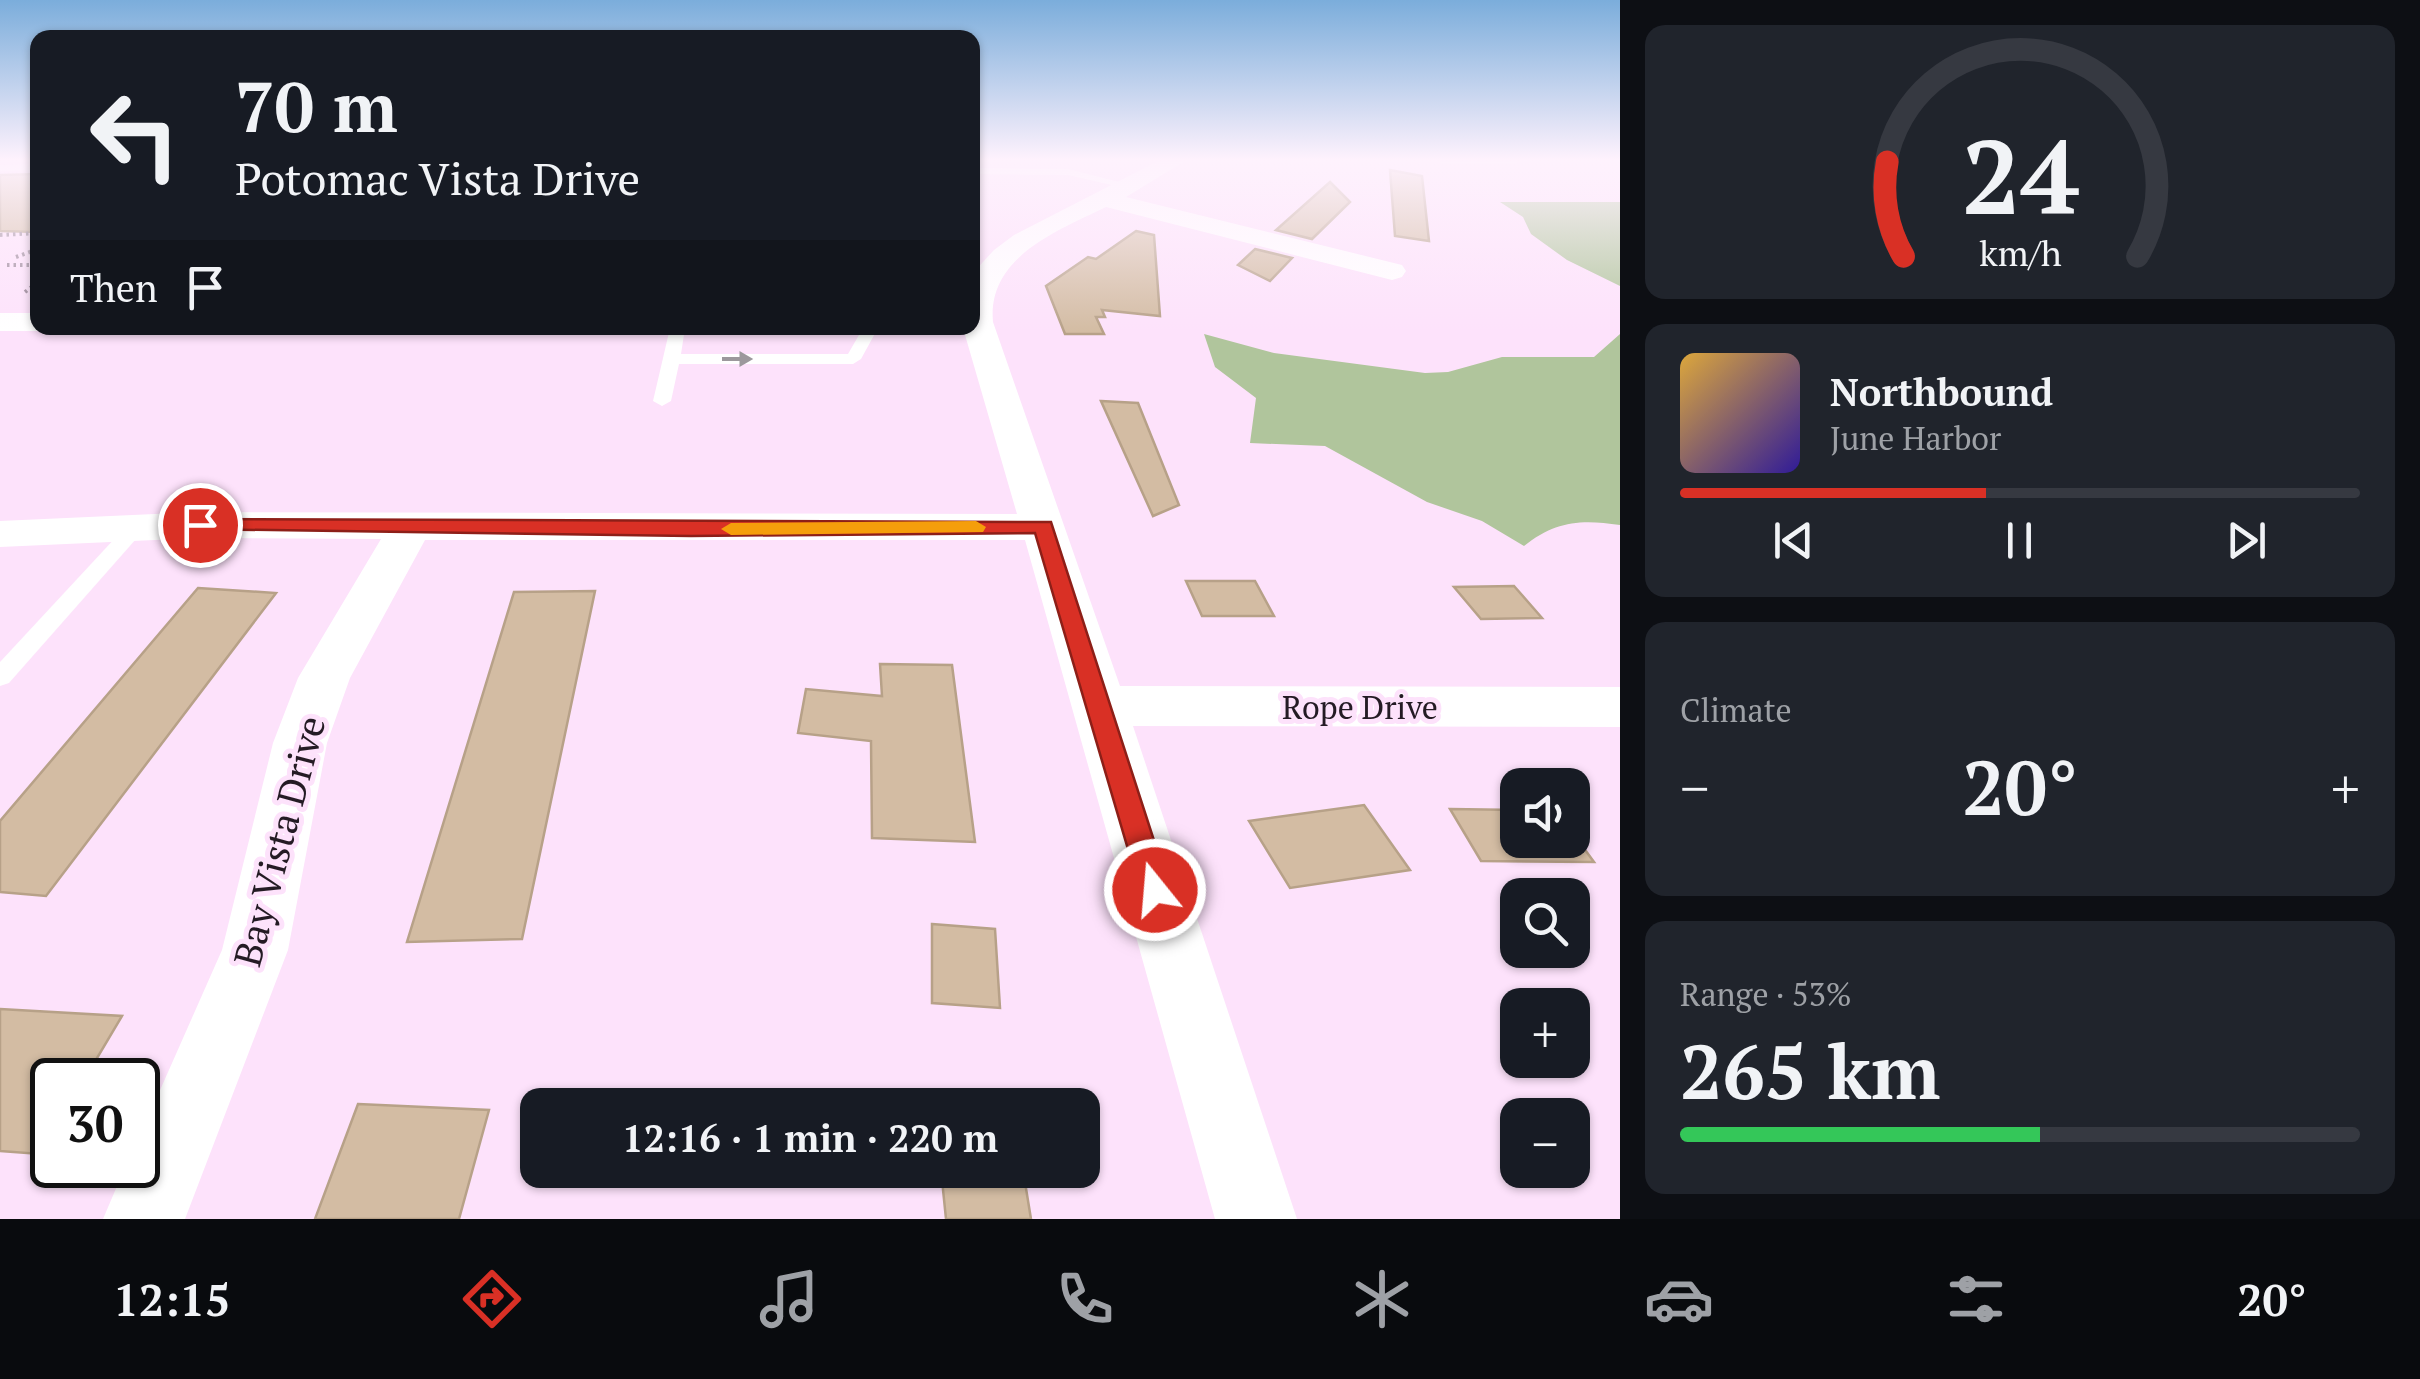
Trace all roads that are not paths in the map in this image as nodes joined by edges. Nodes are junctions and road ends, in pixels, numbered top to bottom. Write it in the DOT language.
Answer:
graph roads {
  1 [pos="1071,218"];
  2 [pos="1206,218"];
  3 [pos="1392,272"];
  4 [pos="980,287"];
  5 [pos="0,322"];
  6 [pos="30,322"];
  7 [pos="676,335"];
  8 [pos="866,335"];
  9 [pos="979,335"];
  10 [pos="672,359"];
  11 [pos="662,401"];
  12 [pos="137,526"];
  13 [pos="410,527"];
  14 [pos="1043,527"];
  15 [pos="0,534"];
  16 [pos="0,677"];
  17 [pos="1100,706"];
  18 [pos="1620,707"];
  19 [pos="144,1219"];
  20 [pos="1256,1219"];
  1 -- 4 [label="street"];
  2 -- 3 [label="street"];
  5 -- 6 [label="street"];
  7 -- 10 [label="lane"];
  10 -- 8 [label="lane, one-way"];
  9 -- 14 [label="street"];
  10 -- 11 [label="lane"];
  12 -- 13 [label="street"];
  12 -- 15 [label="street"];
  12 -- 16 [label="lane"];
  13 -- 14 [label="street"];
  13 -- 19 [label="street, Bay Vista Drive"];
  14 -- 17 [label="street"];
  17 -- 18 [label="street, Rope Drive"];
  17 -- 20 [label="street"];
}
